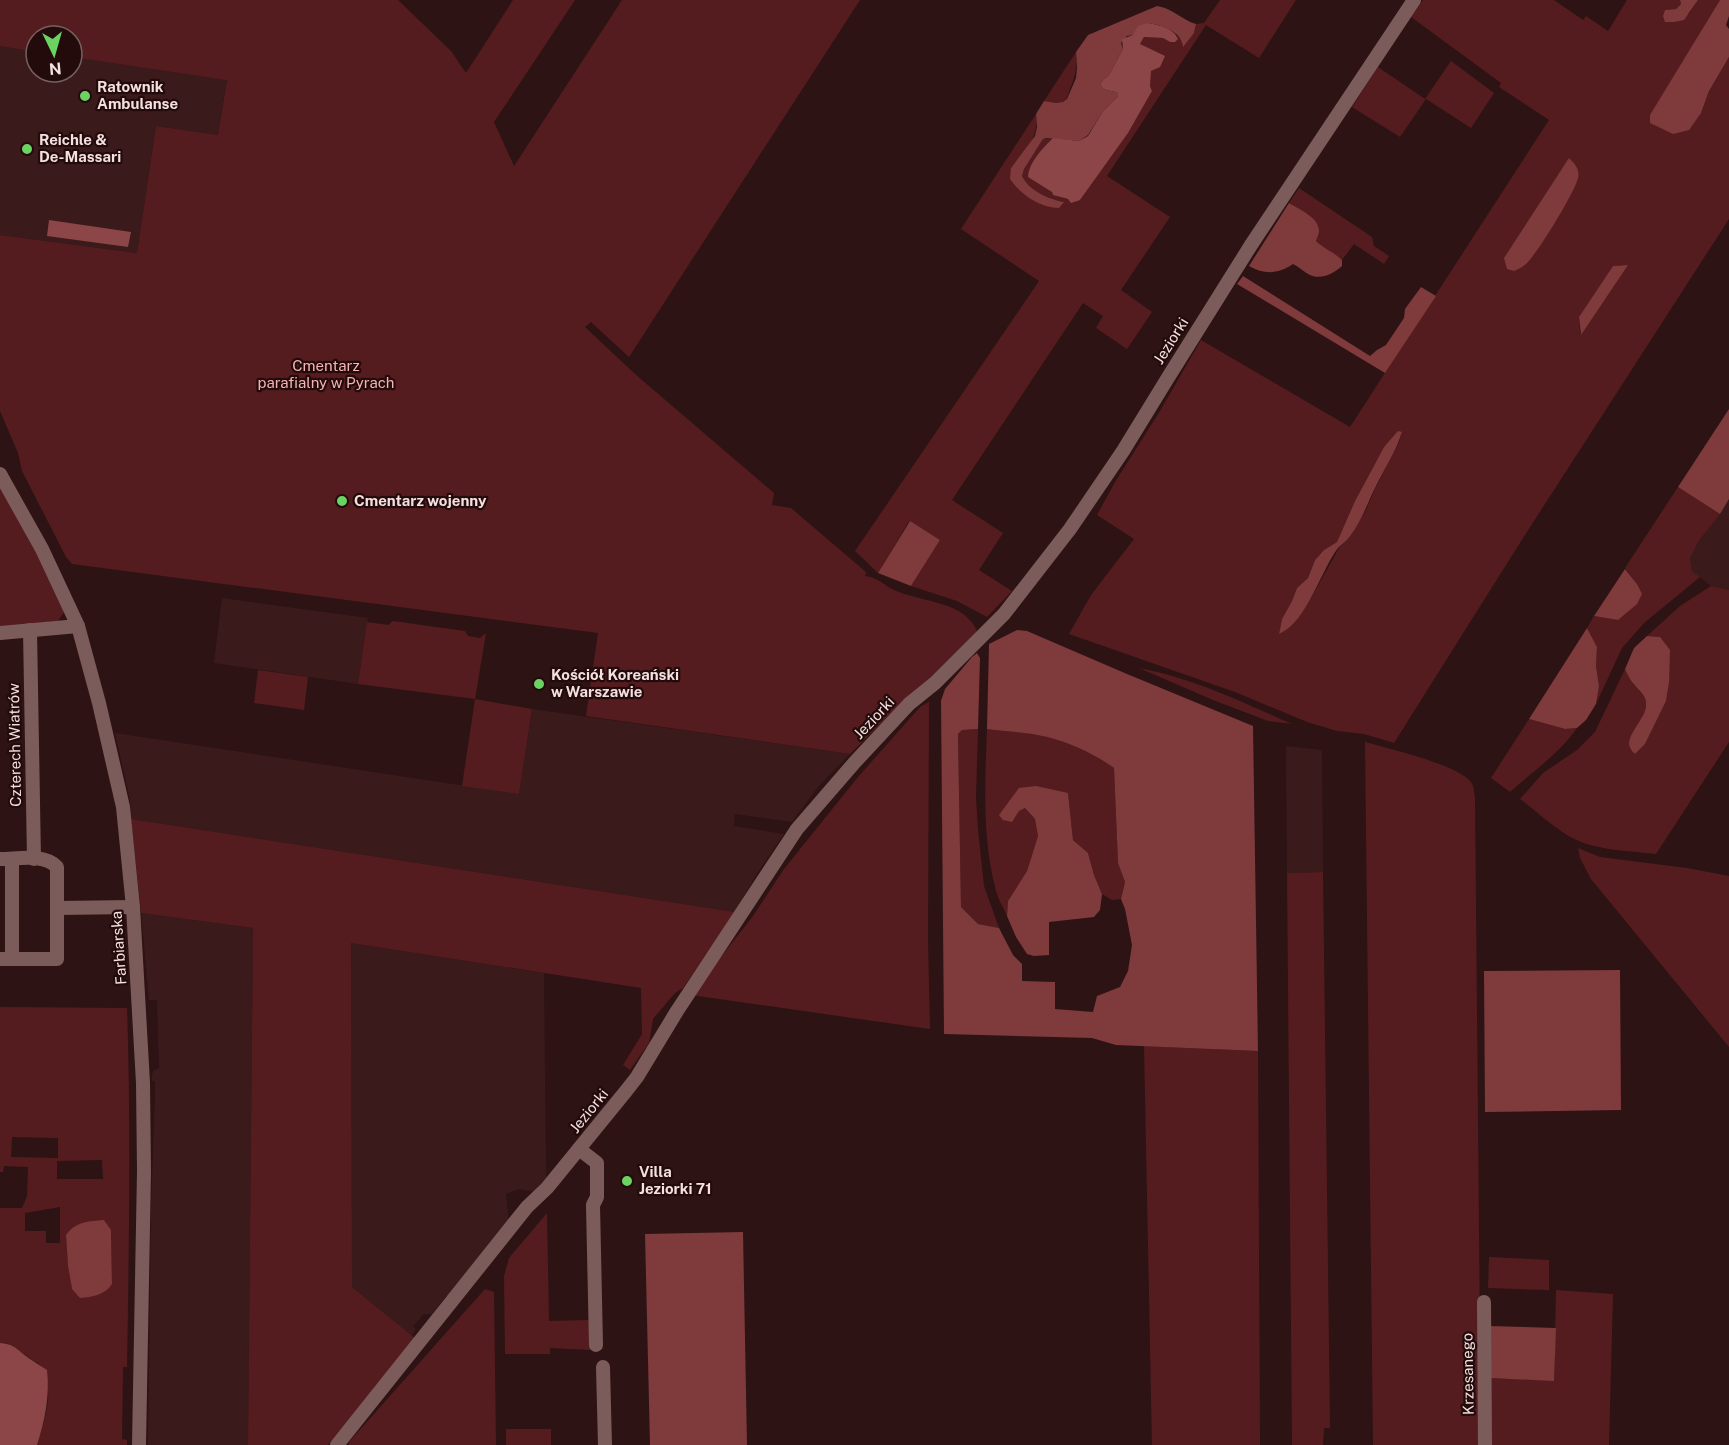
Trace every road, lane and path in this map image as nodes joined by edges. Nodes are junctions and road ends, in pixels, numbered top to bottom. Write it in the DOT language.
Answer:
graph roads {
  1 [pos="1414,0"];
  2 [pos="0,474"];
  3 [pos="78,626"];
  4 [pos="30,630"];
  5 [pos="0,633"];
  6 [pos="6,859"];
  7 [pos="34,859"];
  8 [pos="133,907"];
  9 [pos="58,908"];
  10 [pos="6,959"];
  11 [pos="579,1149"];
  12 [pos="1484,1302"];
  13 [pos="596,1345"];
  14 [pos="603,1367"];
  15 [pos="139,1445"];
  16 [pos="337,1445"];
  17 [pos="605,1445"];
  18 [pos="1485,1445"];
  1 -- 11 [label="street, Jeziorki"];
  2 -- 3 [label="street, Farbiarska"];
  3 -- 4 [label="street"];
  3 -- 8 [label="street, Farbiarska"];
  4 -- 5 [label="street"];
  4 -- 7 [label="street, Czterech Wiatrów"];
  6 -- 7 [label="street"];
  6 -- 10 [label="street"];
  7 -- 9 [label="street"];
  8 -- 9 [label="street"];
  8 -- 15 [label="street, Farbiarska"];
  9 -- 10 [label="street"];
  11 -- 13 [label="street"];
  11 -- 16 [label="street, Jeziorki"];
  12 -- 18 [label="street, Krzesanego"];
  14 -- 17 [label="street"];
}
